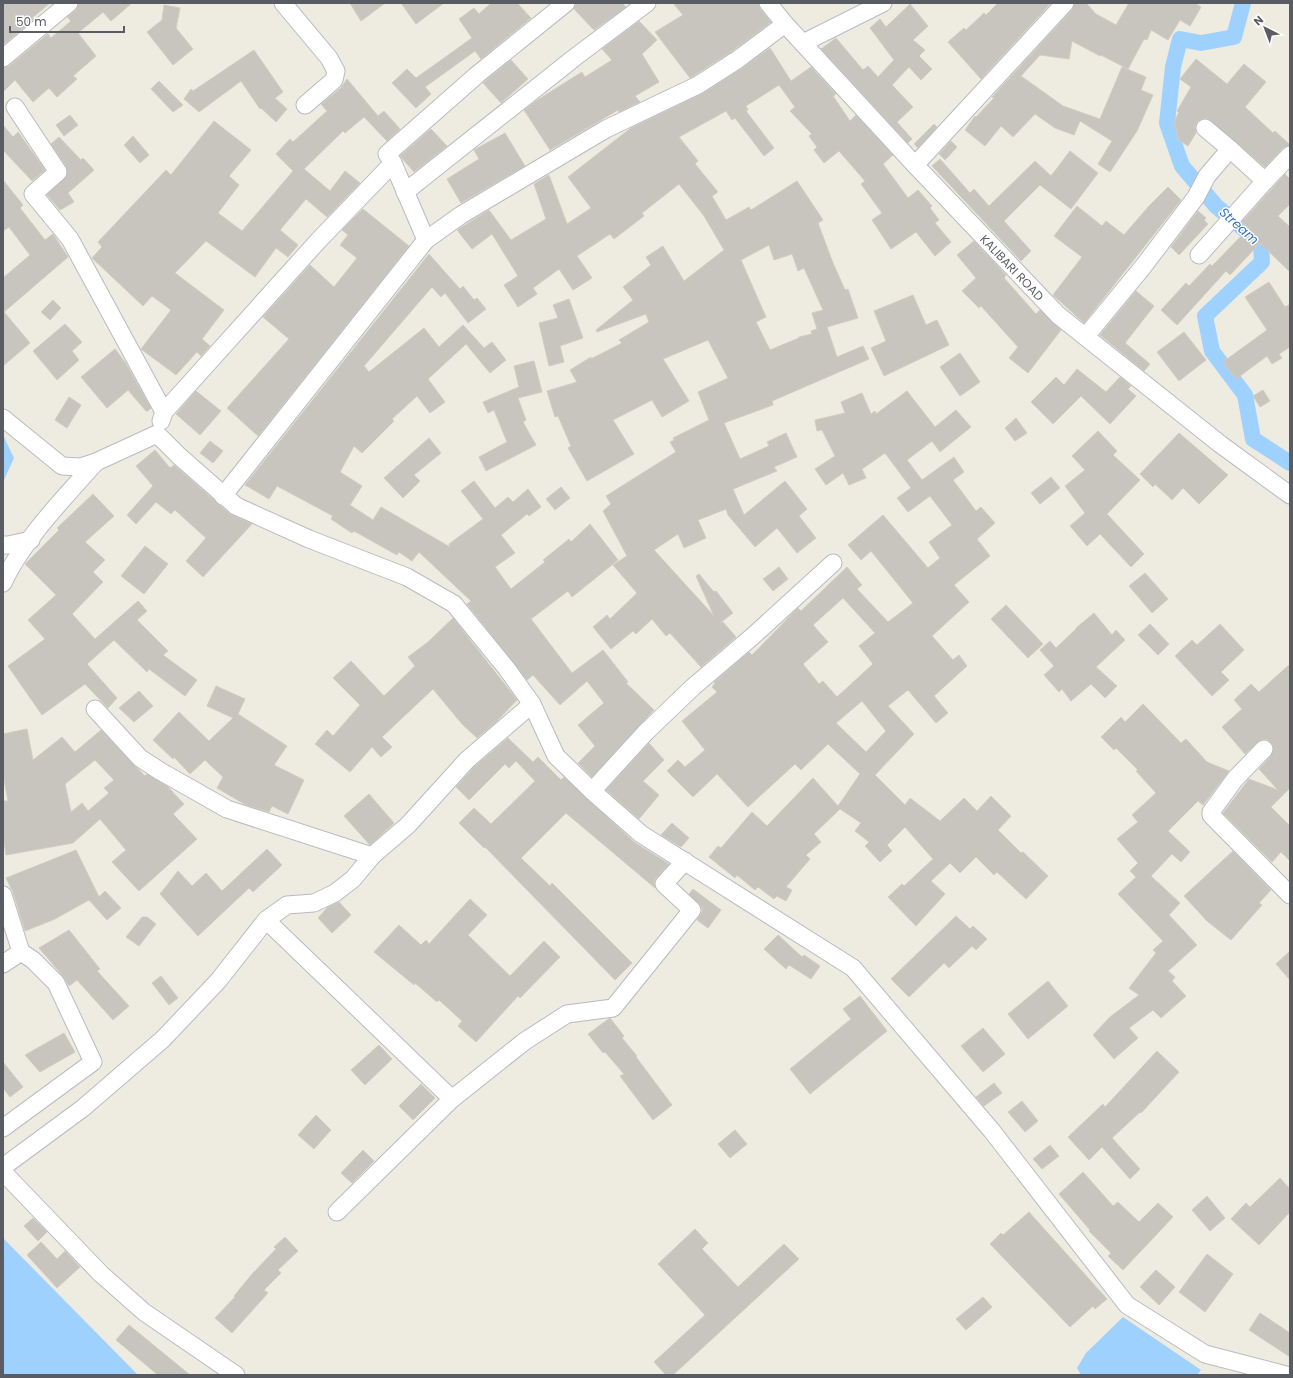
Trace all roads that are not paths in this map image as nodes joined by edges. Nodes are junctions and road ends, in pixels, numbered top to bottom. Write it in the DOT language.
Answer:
graph roads {
  1 [pos="70,3"];
  2 [pos="283,3"];
  3 [pos="566,3"];
  4 [pos="647,3"];
  5 [pos="768,3"];
  6 [pos="883,3"];
  7 [pos="1065,3"];
  8 [pos="785,24"];
  9 [pos="803,43"];
  10 [pos="3,58"];
  11 [pos="305,105"];
  12 [pos="15,106"];
  13 [pos="1205,128"];
  14 [pos="1230,149"];
  15 [pos="1290,155"];
  16 [pos="393,163"];
  17 [pos="915,165"];
  18 [pos="1265,181"];
  19 [pos="405,192"];
  20 [pos="426,240"];
  21 [pos="1199,255"];
  22 [pos="1086,336"];
  23 [pos="164,412"];
  24 [pos="3,418"];
  25 [pos="157,434"];
  26 [pos="96,462"];
  27 [pos="1290,495"];
  28 [pos="223,496"];
  29 [pos="31,540"];
  30 [pos="3,545"];
  31 [pos="833,563"];
  32 [pos="3,583"];
  33 [pos="532,704"];
  34 [pos="95,709"];
  35 [pos="1264,749"];
  36 [pos="592,792"];
  37 [pos="372,856"];
  38 [pos="686,861"];
  39 [pos="3,895"];
  40 [pos="1290,895"];
  41 [pos="266,920"];
  42 [pos="21,952"];
  43 [pos="3,964"];
  44 [pos="452,1099"];
  45 [pos="3,1128"];
  46 [pos="3,1167"];
  47 [pos="3,1172"];
  48 [pos="337,1212"];
  49 [pos="236,1375"];
  50 [pos="1286,1375"];
  1 -- 10 [label="street"];
  2 -- 11 [label="street"];
  3 -- 16 [label="street"];
  4 -- 19 [label="street"];
  5 -- 8 [label="street, KALIBARI ROAD"];
  6 -- 9 [label="street"];
  7 -- 17 [label="street"];
  8 -- 9 [label="street, KALIBARI ROAD"];
  8 -- 20 [label="street"];
  9 -- 17 [label="street, KALIBARI ROAD"];
  12 -- 23 [label="street"];
  13 -- 14 [label="street"];
  14 -- 18 [label="street"];
  14 -- 22 [label="street"];
  15 -- 18 [label="street"];
  16 -- 19 [label="street"];
  16 -- 23 [label="street"];
  17 -- 22 [label="street, KALIBARI ROAD"];
  18 -- 21 [label="street"];
  19 -- 20 [label="street"];
  20 -- 28 [label="street"];
  22 -- 27 [label="street, KALIBARI ROAD"];
  23 -- 25 [label="street"];
  24 -- 26 [label="street"];
  25 -- 26 [label="street"];
  25 -- 28 [label="street"];
  26 -- 29 [label="street"];
  28 -- 33 [label="street"];
  29 -- 30 [label="street"];
  29 -- 32 [label="street"];
  31 -- 36 [label="street"];
  33 -- 36 [label="street"];
  33 -- 37 [label="street"];
  34 -- 37 [label="street"];
  35 -- 40 [label="street"];
  36 -- 38 [label="street"];
  37 -- 41 [label="street"];
  38 -- 44 [label="street"];
  38 -- 50 [label="street"];
  39 -- 42 [label="street"];
  41 -- 44 [label="street"];
  41 -- 46 [label="street"];
  42 -- 43 [label="street"];
  42 -- 45 [label="street"];
  44 -- 48 [label="street"];
  47 -- 49 [label="street"];
}
